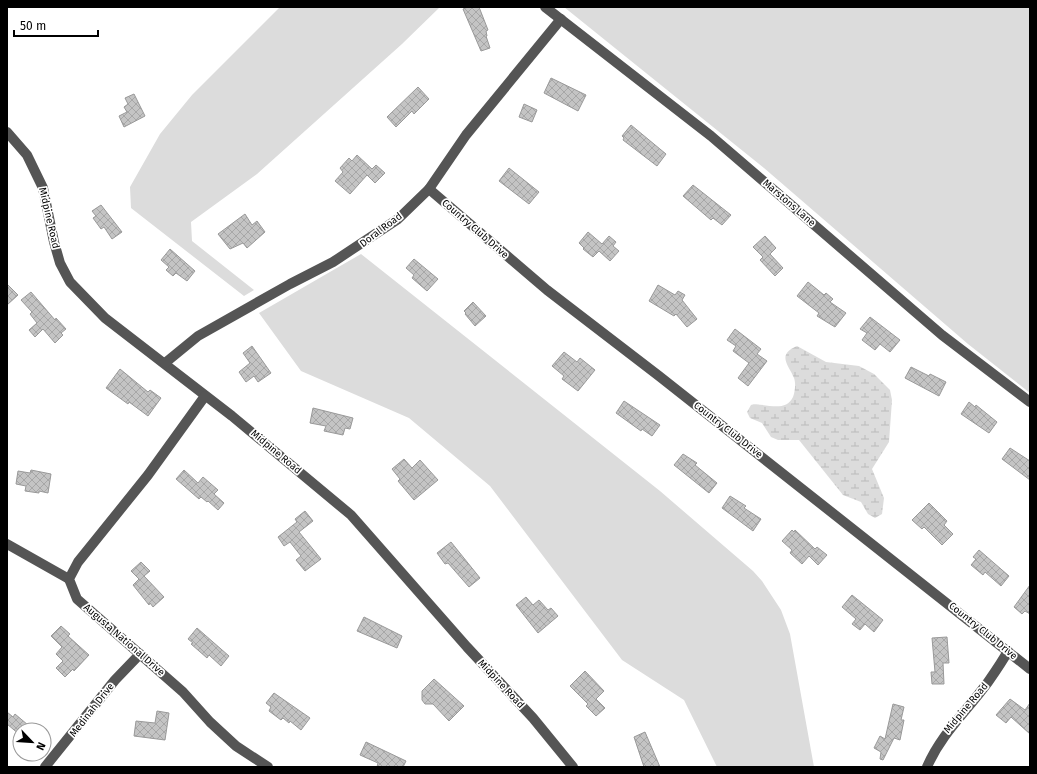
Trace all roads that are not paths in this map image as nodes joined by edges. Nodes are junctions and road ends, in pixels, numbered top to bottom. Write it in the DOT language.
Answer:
graph roads {
  1 [pos="545,7"];
  2 [pos="561,19"];
  3 [pos="7,132"];
  4 [pos="429,188"];
  5 [pos="165,363"];
  6 [pos="205,396"];
  7 [pos="1030,402"];
  8 [pos="7,544"];
  9 [pos="69,579"];
  10 [pos="1008,651"];
  11 [pos="140,654"];
  12 [pos="1030,669"];
  13 [pos="45,767"];
  14 [pos="268,767"];
  15 [pos="573,767"];
  16 [pos="927,767"];
  1 -- 2 [label="street, Marstons Lane"];
  2 -- 4 [label="street, Doral Road"];
  2 -- 7 [label="street, Marstons Lane"];
  3 -- 5 [label="street, Midpine Road"];
  4 -- 5 [label="street, Doral Road"];
  4 -- 10 [label="street, Country Club Drive"];
  5 -- 6 [label="street, Midpine Road"];
  6 -- 9 [label="street"];
  6 -- 15 [label="street, Midpine Road"];
  8 -- 9 [label="street"];
  9 -- 11 [label="street, Augusta National Drive"];
  10 -- 12 [label="street, Country Club Drive"];
  10 -- 16 [label="street, Midpine Road"];
  11 -- 13 [label="street, Medinah Drive"];
  11 -- 14 [label="street, Augusta National Drive"];
}
